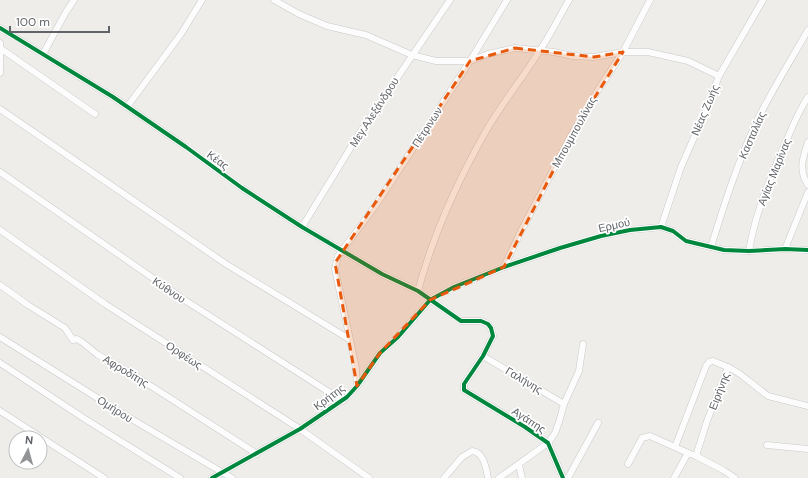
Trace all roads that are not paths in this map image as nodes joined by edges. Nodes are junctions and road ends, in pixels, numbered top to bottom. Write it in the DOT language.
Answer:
graph roads {
  1 [pos="74,0"];
  2 [pos="202,0"];
  3 [pos="274,0"];
  4 [pos="450,0"];
  5 [pos="507,0"];
  6 [pos="569,0"];
  7 [pos="650,0"];
  8 [pos="763,0"];
  9 [pos="0,28"];
  10 [pos="808,30"];
  11 [pos="0,47"];
  12 [pos="540,50"];
  13 [pos="622,52"];
  14 [pos="42,54"];
  15 [pos="412,55"];
  16 [pos="470,60"];
  17 [pos="0,73"];
  18 [pos="719,76"];
  19 [pos="808,97"];
  20 [pos="127,107"];
  21 [pos="0,109"];
  22 [pos="95,114"];
  23 [pos="808,142"];
  24 [pos="0,172"];
  25 [pos="808,185"];
  26 [pos="808,192"];
  27 [pos="302,227"];
  28 [pos="661,227"];
  29 [pos="0,230"];
  30 [pos="711,247"];
  31 [pos="785,249"];
  32 [pos="808,250"];
  33 [pos="343,251"];
  34 [pos="749,251"];
  35 [pos="504,267"];
  36 [pos="0,285"];
  37 [pos="418,291"];
  38 [pos="430,300"];
  39 [pos="0,337"];
  40 [pos="349,339"];
  41 [pos="583,344"];
  42 [pos="483,356"];
  43 [pos="0,363"];
  44 [pos="728,367"];
  45 [pos="357,386"];
  46 [pos="343,400"];
  47 [pos="564,404"];
  48 [pos="808,406"];
  49 [pos="0,411"];
  50 [pos="598,424"];
  51 [pos="300,429"];
  52 [pos="548,443"];
  53 [pos="767,445"];
  54 [pos="675,447"];
  55 [pos="808,449"];
  56 [pos="688,453"];
  57 [pos="257,454"];
  58 [pos="696,456"];
  59 [pos="628,464"];
  60 [pos="519,465"];
  61 [pos="223,473"];
  62 [pos="104,478"];
  63 [pos="180,478"];
  64 [pos="212,478"];
  65 [pos="232,478"];
  66 [pos="369,478"];
  67 [pos="444,478"];
  68 [pos="488,478"];
  69 [pos="499,478"];
  70 [pos="522,478"];
  71 [pos="563,478"];
  72 [pos="568,478"];
  73 [pos="674,478"];
  74 [pos="735,478"];
  1 -- 14 [label="street"];
  2 -- 20 [label="street"];
  3 -- 15 [label="street"];
  4 -- 15 [label="street, Μεγ.Αλεξάνδρου"];
  5 -- 16 [label="street, Πέτρινων"];
  6 -- 12 [label="street"];
  7 -- 13 [label="street, Μπουμπουλίνας"];
  8 -- 18 [label="street, Νέας Ζωής"];
  9 -- 14 [label="street, Κέας"];
  10 -- 30 [label="street, Κασταλίας"];
  11 -- 17 [label="street"];
  11 -- 22 [label="street"];
  12 -- 13 [label="street"];
  12 -- 16 [label="street"];
  12 -- 37 [label="street"];
  13 -- 18 [label="street"];
  13 -- 35 [label="street, Μπουμπουλίνας"];
  14 -- 20 [label="street, Κέας"];
  15 -- 16 [label="street"];
  15 -- 27 [label="street, Μεγ.Αλεξάνδρου"];
  16 -- 33 [label="street, Πέτρινων"];
  18 -- 28 [label="street, Νέας Ζωής"];
  19 -- 34 [label="street, Αγίας Μαρίνας"];
  20 -- 27 [label="street, Κέας"];
  21 -- 40 [label="street"];
  23 -- 25 [label="street"];
  24 -- 46 [label="street, Κύθνου"];
  26 -- 31 [label="street"];
  27 -- 33 [label="street, Κέας"];
  28 -- 30 [label="street"];
  28 -- 35 [label="street, Ερμού"];
  29 -- 51 [label="street, Ορφέως"];
  30 -- 34 [label="street"];
  31 -- 32 [label="street"];
  31 -- 34 [label="street"];
  33 -- 37 [label="street, Κέας"];
  33 -- 40 [label="street, Πέτρινων"];
  35 -- 38 [label="street, Ερμού"];
  36 -- 57 [label="street, Αφροδίτης"];
  37 -- 38 [label="street, Κέας"];
  38 -- 42 [label="street, Κέας"];
  38 -- 45 [label="street, Κρήτης"];
  39 -- 61 [label="street, Ομήρου"];
  40 -- 45 [label="street, Πέτρινων"];
  41 -- 47 [label="street"];
  42 -- 47 [label="street, Γαλήνης"];
  42 -- 52 [label="street, Αγάπης"];
  43 -- 63 [label="street"];
  44 -- 48 [label="street, Ειρήνης"];
  44 -- 54 [label="street"];
  44 -- 58 [label="street, Ειρήνης"];
  45 -- 46 [label="street, Κρήτης"];
  46 -- 51 [label="street, Κρήτης"];
  47 -- 52 [label="street"];
  49 -- 62 [label="street"];
  50 -- 72 [label="street"];
  51 -- 57 [label="street, Κρήτης"];
  51 -- 66 [label="street, Ορφέως"];
  52 -- 60 [label="street"];
  52 -- 71 [label="street, Αγάπης"];
  53 -- 55 [label="street"];
  54 -- 56 [label="street"];
  54 -- 59 [label="street"];
  56 -- 58 [label="street"];
  56 -- 73 [label="street"];
  57 -- 61 [label="street, Κρήτης"];
  58 -- 74 [label="street"];
  60 -- 69 [label="street"];
  60 -- 70 [label="street"];
  61 -- 64 [label="street, Κρήτης"];
  61 -- 65 [label="street, Ομήρου"];
  67 -- 68 [label="street"];
}
